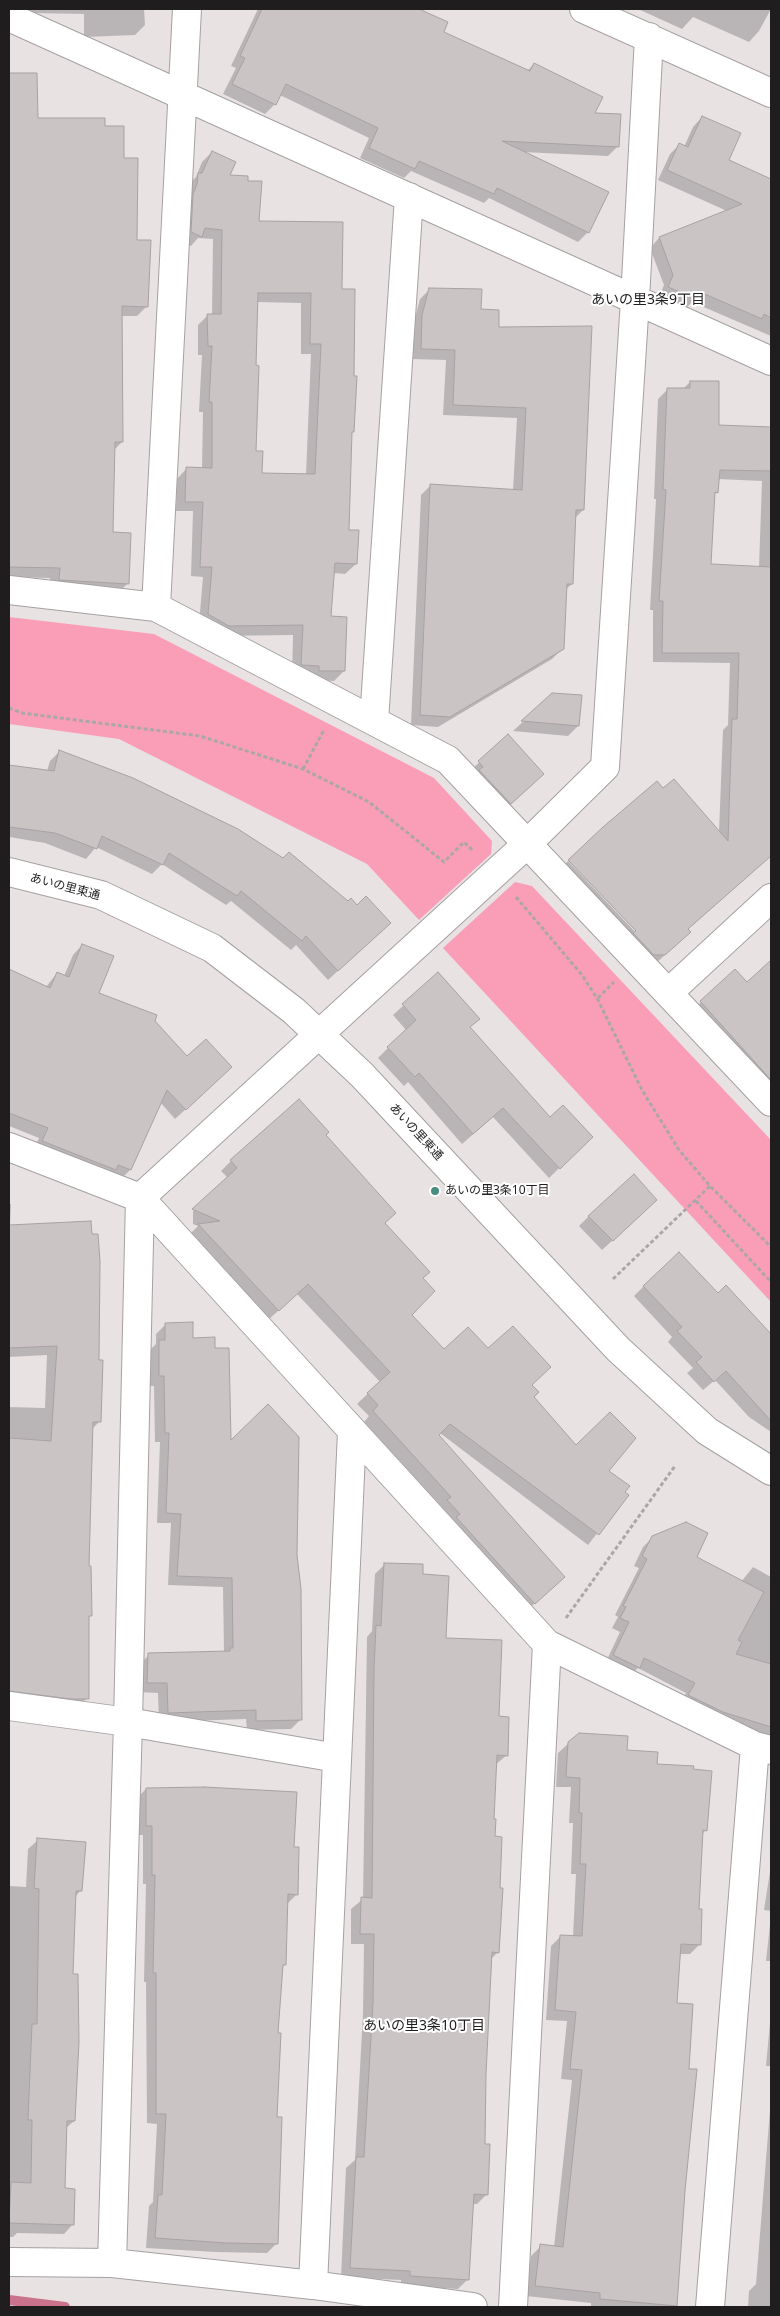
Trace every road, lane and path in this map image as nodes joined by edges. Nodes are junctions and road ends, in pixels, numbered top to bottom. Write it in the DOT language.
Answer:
graph roads {
  1 [pos="187,9"];
  2 [pos="584,9"];
  3 [pos="9,17"];
  4 [pos="649,37"];
  5 [pos="771,93"];
  6 [pos="182,95"];
  7 [pos="409,197"];
  8 [pos="635,300"];
  9 [pos="771,361"];
  10 [pos="9,590"];
  11 [pos="156,607"];
  12 [pos="339,703"];
  13 [pos="9,708"];
  14 [pos="374,721"];
  15 [pos="303,769"];
  16 [pos="527,844"];
  17 [pos="9,872"];
  18 [pos="495,873"];
  19 [pos="771,898"];
  20 [pos="618,978"];
  21 [pos="668,992"];
  22 [pos="597,998"];
  23 [pos="320,1035"];
  24 [pos="771,1102"];
  25 [pos="9,1147"];
  26 [pos="710,1186"];
  27 [pos="140,1198"];
  28 [pos="696,1201"];
  29 [pos="771,1247"];
  30 [pos="613,1278"];
  31 [pos="771,1282"];
  32 [pos="352,1432"];
  33 [pos="675,1466"];
  34 [pos="771,1471"];
  35 [pos="547,1644"];
  36 [pos="9,1706"];
  37 [pos="128,1722"];
  38 [pos="763,1749"];
  39 [pos="337,1758"];
  40 [pos="9,2262"];
  41 [pos="112,2263"];
  42 [pos="313,2285"];
  43 [pos="473,2307"];
  44 [pos="513,2307"];
  45 [pos="710,2307"];
  1 -- 6 [label="street"];
  2 -- 4 [label="street"];
  3 -- 6 [label="street"];
  4 -- 5 [label="street"];
  4 -- 8 [label="street"];
  6 -- 7 [label="street"];
  6 -- 11 [label="street"];
  7 -- 8 [label="street"];
  7 -- 14 [label="street"];
  8 -- 9 [label="street"];
  8 -- 16 [label="street"];
  10 -- 11 [label="street"];
  11 -- 12 [label="street"];
  12 -- 14 [label="street"];
  12 -- 15 [label="path"];
  13 -- 15 [label="path"];
  14 -- 16 [label="street"];
  15 -- 18 [label="path"];
  16 -- 18 [label="street"];
  16 -- 21 [label="street"];
  17 -- 23 [label="street, あいの里東通"];
  18 -- 22 [label="path"];
  18 -- 23 [label="street"];
  19 -- 21 [label="street"];
  20 -- 22 [label="path"];
  21 -- 24 [label="street"];
  22 -- 26 [label="path"];
  23 -- 27 [label="street"];
  23 -- 34 [label="street, あいの里東通"];
  25 -- 27 [label="street"];
  26 -- 28 [label="path"];
  26 -- 29 [label="path"];
  27 -- 32 [label="street"];
  27 -- 37 [label="street"];
  28 -- 30 [label="path"];
  28 -- 31 [label="path"];
  32 -- 35 [label="street"];
  32 -- 39 [label="street"];
  33 -- 35 [label="path"];
  35 -- 38 [label="street"];
  35 -- 44 [label="street"];
  36 -- 37 [label="street"];
  37 -- 39 [label="street"];
  37 -- 41 [label="street"];
  38 -- 45 [label="street"];
  39 -- 42 [label="street"];
  40 -- 41 [label="street"];
  41 -- 42 [label="street"];
  42 -- 43 [label="street"];
}
